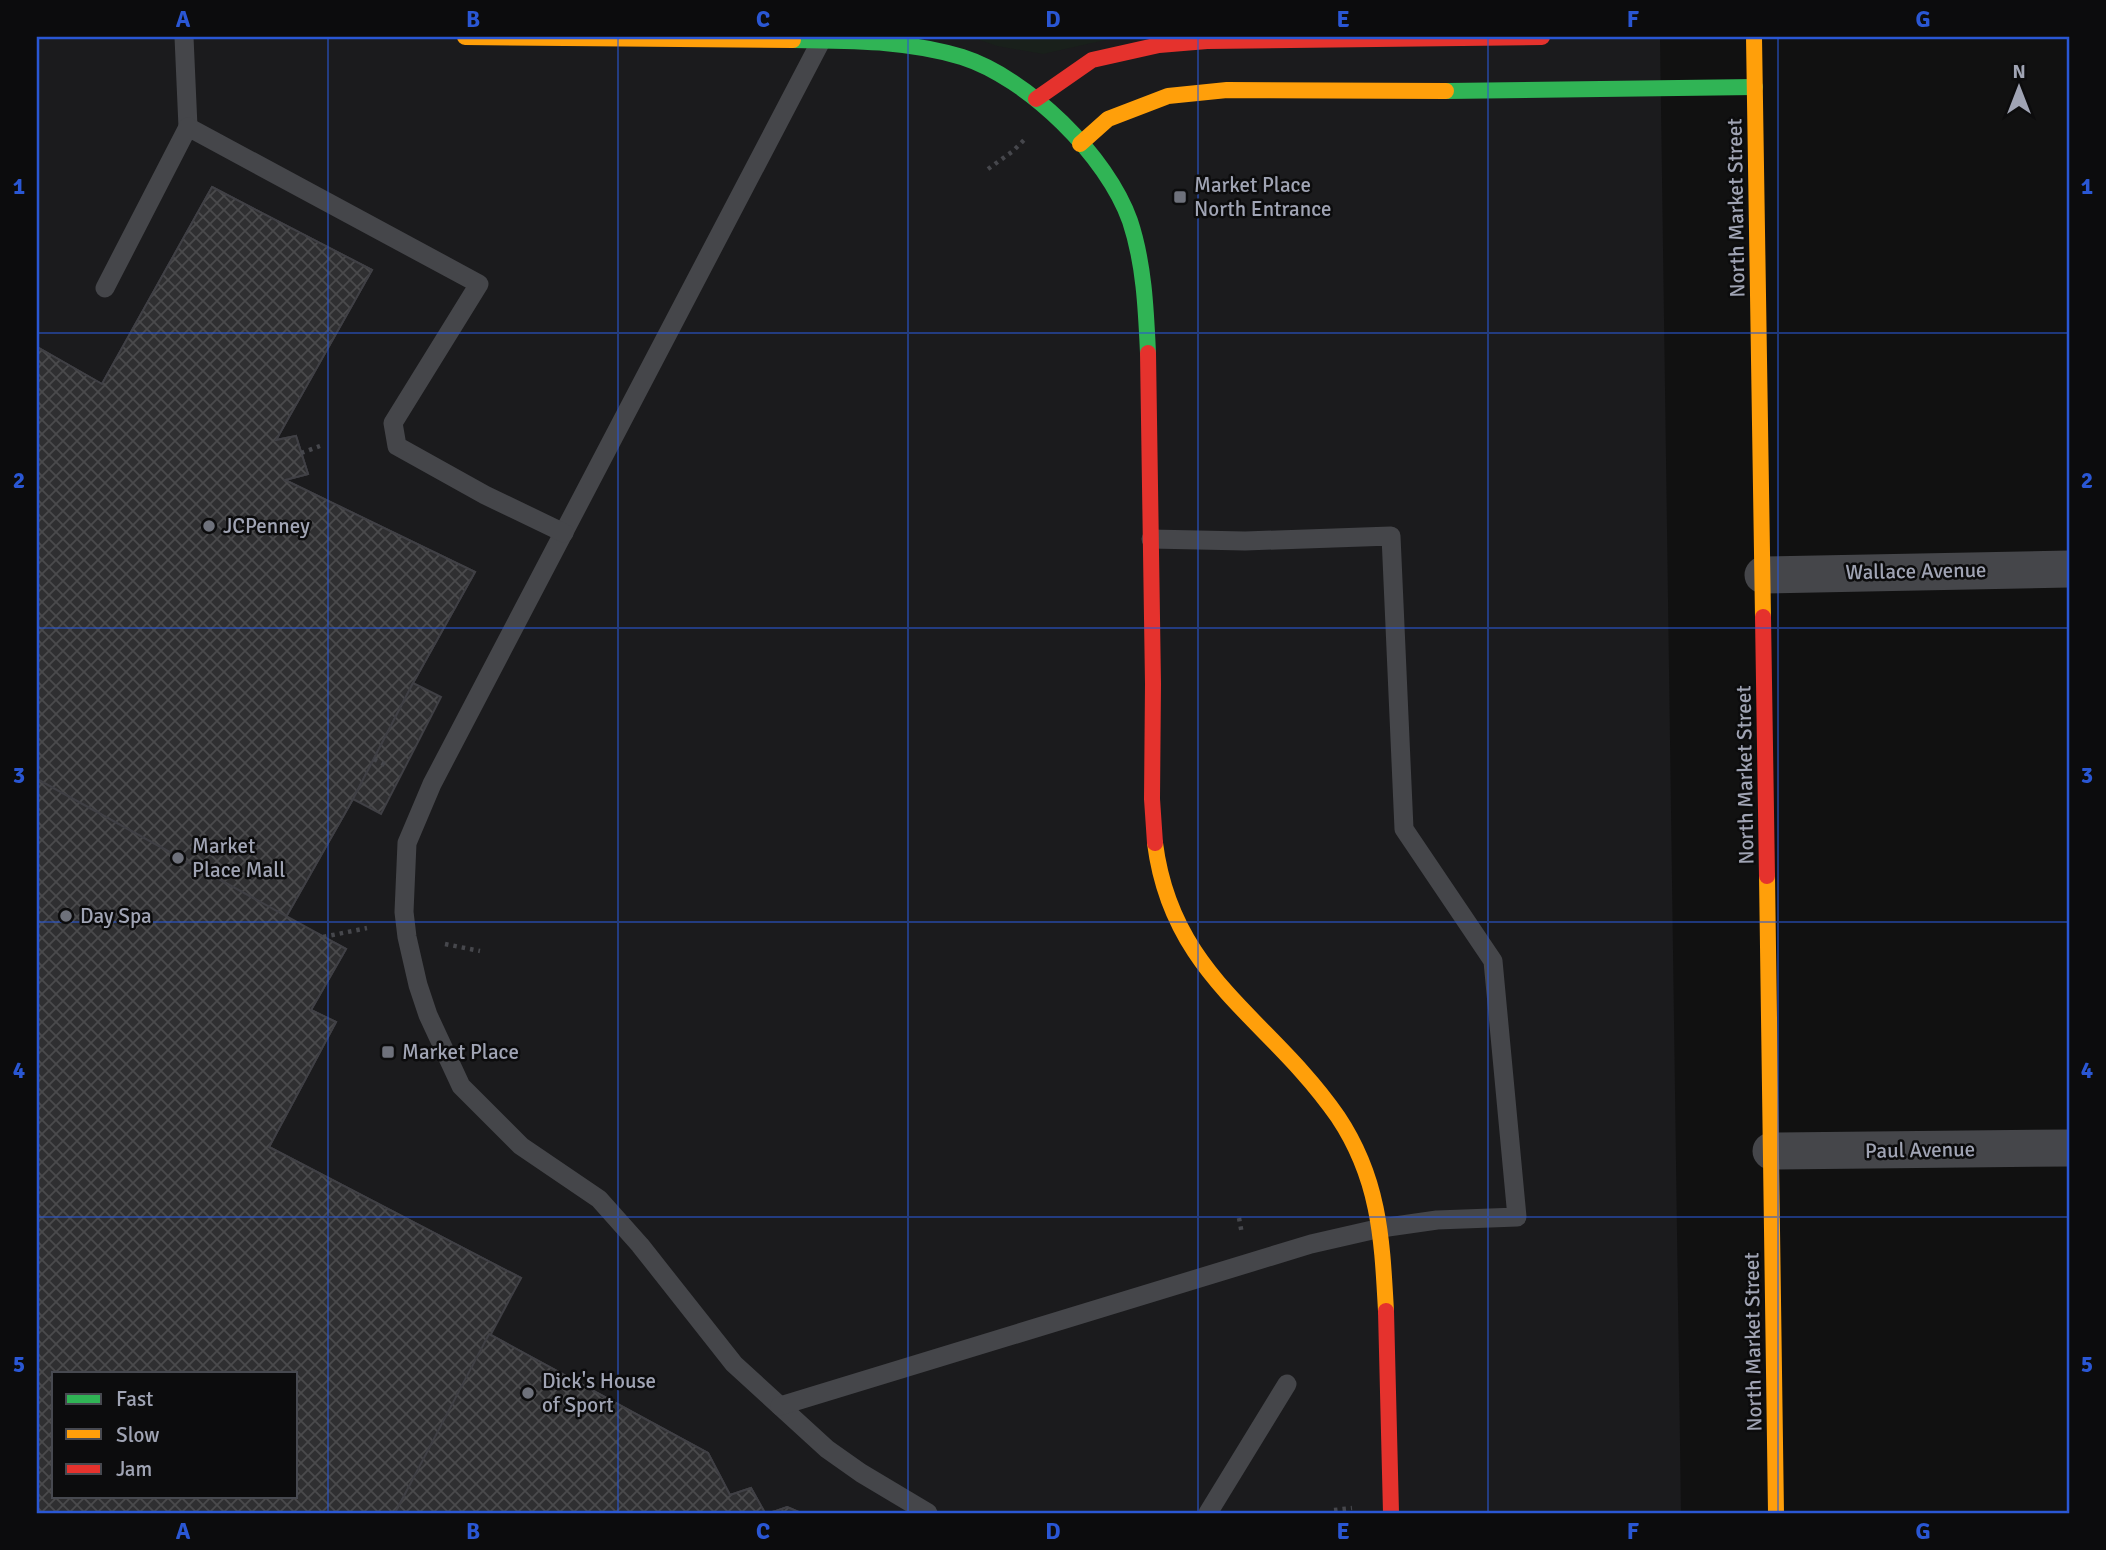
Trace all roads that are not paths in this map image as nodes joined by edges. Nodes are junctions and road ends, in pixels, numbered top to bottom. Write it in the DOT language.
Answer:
graph roads {
  1 [pos="184,37"];
  2 [pos="465,37"];
  3 [pos="1542,37"];
  4 [pos="1754,37"];
  5 [pos="821,41"];
  6 [pos="1755,87"];
  7 [pos="1036,99"];
  8 [pos="188,127"];
  9 [pos="1080,144"];
  10 [pos="105,288"];
  11 [pos="564,533"];
  12 [pos="1151,539"];
  13 [pos="2069,569"];
  14 [pos="1763,575"];
  15 [pos="2069,1148"];
  16 [pos="1771,1151"];
  17 [pos="1381,1228"];
  18 [pos="1287,1384"];
  19 [pos="780,1406"];
  20 [pos="928,1513"];
  21 [pos="1208,1513"];
  22 [pos="1391,1513"];
  23 [pos="1776,1513"];
  1 -- 8 [label="lane"];
  2 -- 5 [label="street"];
  3 -- 7 [label="street"];
  4 -- 6 [label="street, North Market Street"];
  5 -- 7 [label="street"];
  5 -- 11 [label="lane"];
  6 -- 9 [label="street"];
  6 -- 14 [label="street, North Market Street"];
  7 -- 9 [label="street"];
  8 -- 10 [label="lane"];
  8 -- 11 [label="lane"];
  9 -- 12 [label="street"];
  11 -- 19 [label="lane"];
  12 -- 17 [label="street"];
  12 -- 17 [label="lane"];
  13 -- 14 [label="street, Wallace Avenue"];
  14 -- 16 [label="street, North Market Street"];
  15 -- 16 [label="street, Paul Avenue"];
  16 -- 23 [label="street, North Market Street"];
  17 -- 19 [label="lane"];
  17 -- 22 [label="street"];
  18 -- 21 [label="lane"];
  19 -- 20 [label="lane"];
}
